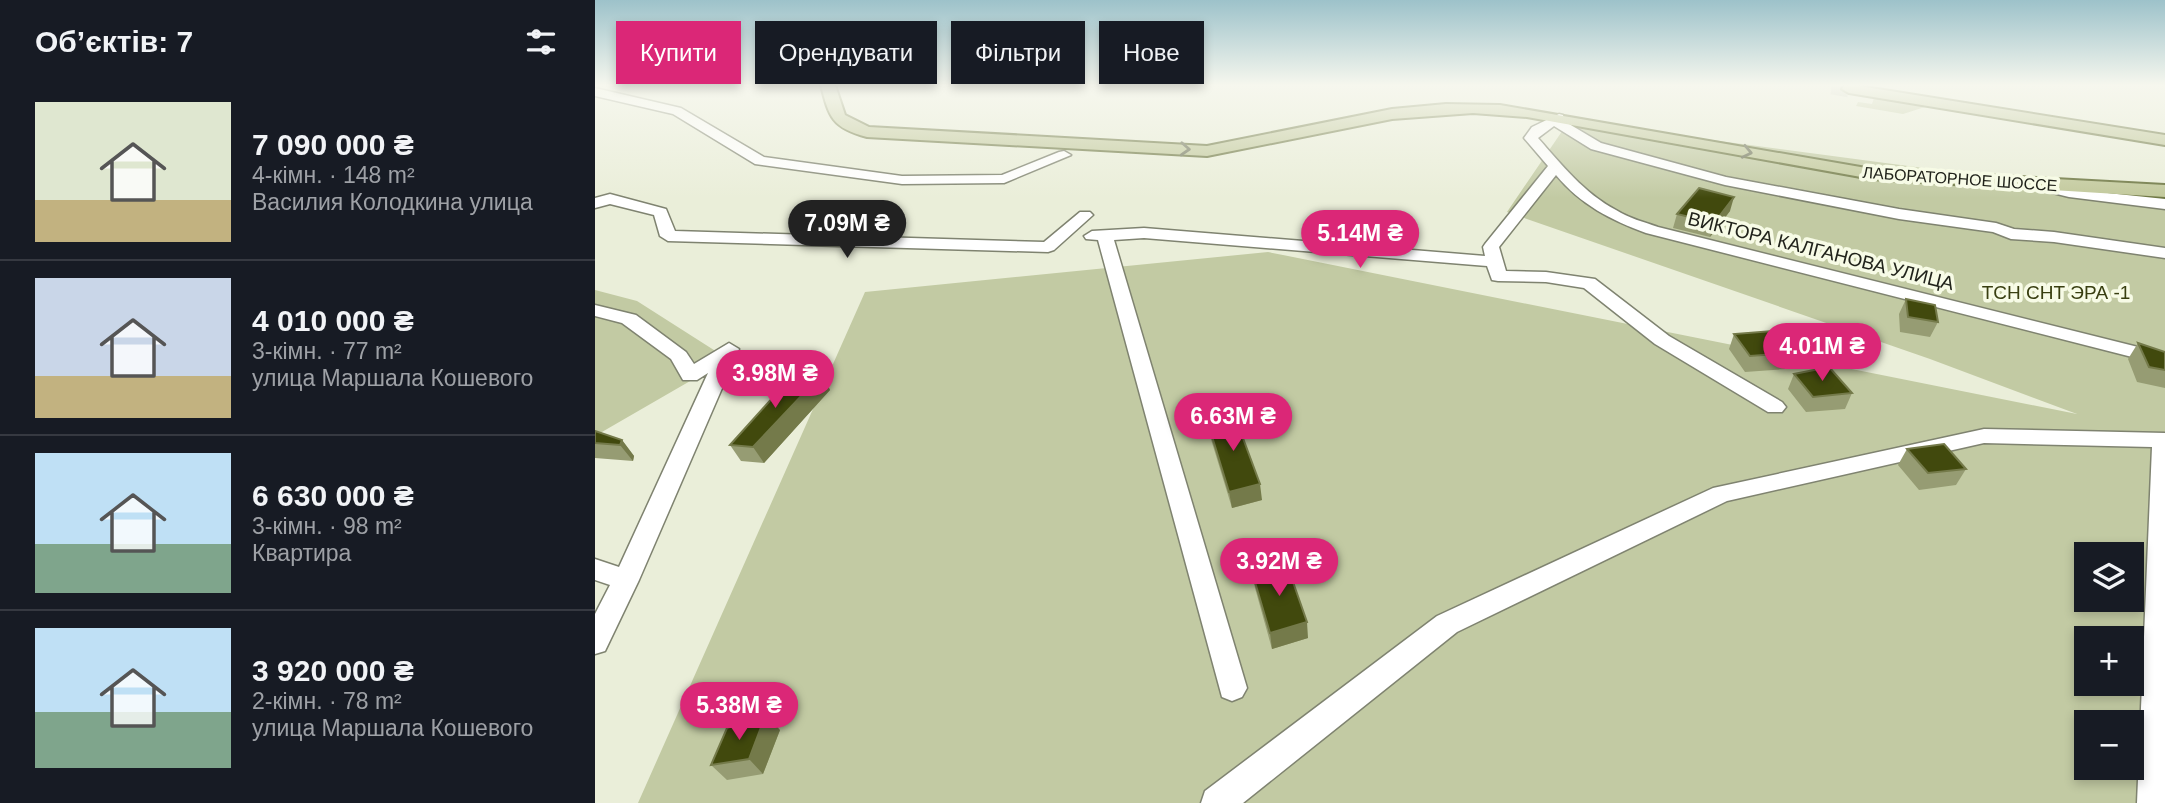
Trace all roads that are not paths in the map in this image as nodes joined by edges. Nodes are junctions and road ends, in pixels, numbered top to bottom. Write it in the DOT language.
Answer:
graph roads {
  1 [pos="696,122"];
  2 [pos="843,122"];
  3 [pos="1346,122"];
  4 [pos="1557,122"];
  5 [pos="1560,122"];
  6 [pos="1567,122"];
  7 [pos="2065,122"];
  8 [pos="2096,122"];
  9 [pos="2165,133"];
  10 [pos="2165,140"];
  11 [pos="1064,155"];
  12 [pos="1552,163"];
  13 [pos="2037,185"];
  14 [pos="2165,191"];
  15 [pos="595,203"];
  16 [pos="2165,204"];
  17 [pos="1085,215"];
  18 [pos="2165,253"];
  19 [pos="1495,262"];
  20 [pos="595,310"];
  21 [pos="2165,363"];
  22 [pos="1775,407"];
  23 [pos="595,569"];
  24 [pos="626,579"];
  25 [pos="595,642"];
  26 [pos="1232,688"];
  27 [pos="1217,803"];
  28 [pos="2153,803"];
  1 -- 11 [label="street"];
  2 -- 3 [label="main road, ЛАБОРАТОРНОЕ ШОССЕ, one-way"];
  4 -- 12 [label="street"];
  5 -- 18 [label="street"];
  6 -- 13 [label="main road, ЛАБОРАТОРНОЕ ШОССЕ, one-way"];
  7 -- 10 [label="main road"];
  8 -- 9 [label="main road"];
  12 -- 19 [label="street"];
  12 -- 21 [label="street, ВИКТОРА КАЛГАНОВА УЛИЦА"];
  13 -- 14 [label="main road, ЛАБОРАТОРНОЕ ШОССЕ"];
  13 -- 16 [label="street"];
  15 -- 17 [label="street"];
  19 -- 22 [label="street"];
  19 -- 26 [label="street"];
  20 -- 24 [label="street"];
  23 -- 24 [label="street"];
  24 -- 25 [label="street"];
  27 -- 28 [label="street"];
}
